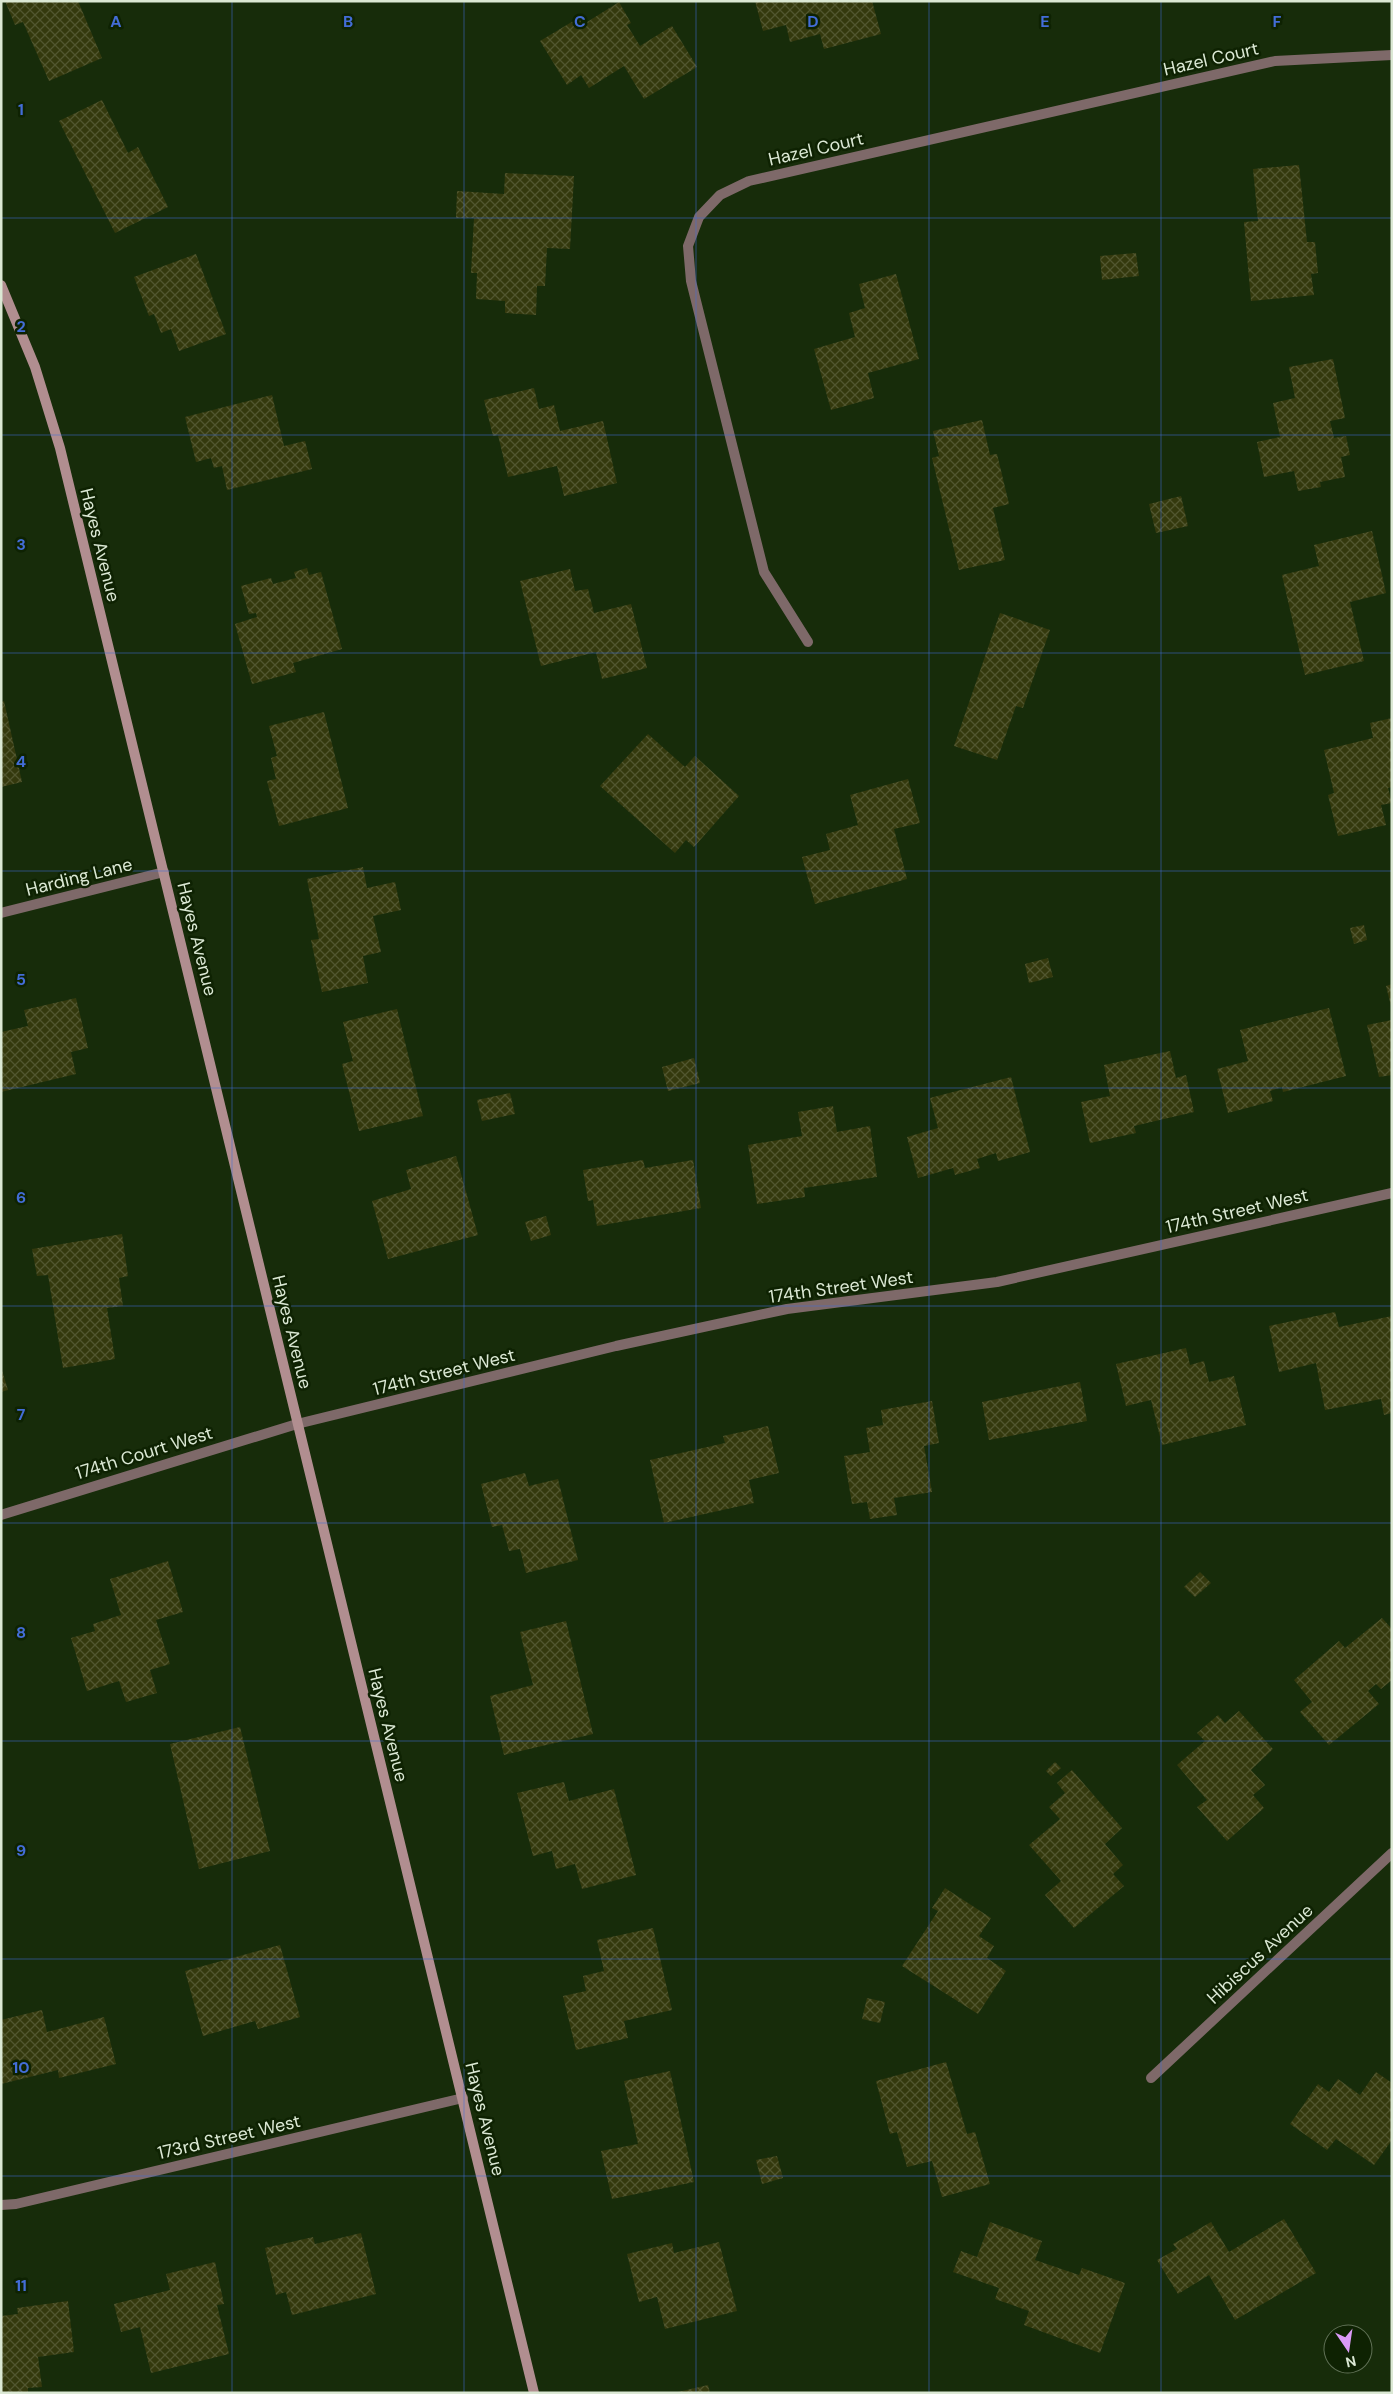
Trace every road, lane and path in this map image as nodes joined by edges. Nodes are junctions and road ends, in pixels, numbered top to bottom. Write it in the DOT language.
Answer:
graph roads {
  1 [pos="1392,55"];
  2 [pos="1,285"];
  3 [pos="808,642"];
  4 [pos="164,872"];
  5 [pos="1,913"];
  6 [pos="1392,1193"];
  7 [pos="297,1424"];
  8 [pos="1,1515"];
  9 [pos="1392,1853"];
  10 [pos="1151,2078"];
  11 [pos="464,2098"];
  12 [pos="1,2205"];
  13 [pos="534,2393"];
  1 -- 3 [label="street, Hazel Court"];
  2 -- 4 [label="street, Hayes Avenue"];
  4 -- 5 [label="street, Harding Lane"];
  4 -- 7 [label="street, Hayes Avenue"];
  6 -- 7 [label="street, 174th Street West"];
  7 -- 8 [label="street, 174th Court West"];
  7 -- 11 [label="street, Hayes Avenue"];
  9 -- 10 [label="street, Hibiscus Avenue"];
  11 -- 12 [label="street, 173rd Street West"];
  11 -- 13 [label="street, Hayes Avenue"];
}
